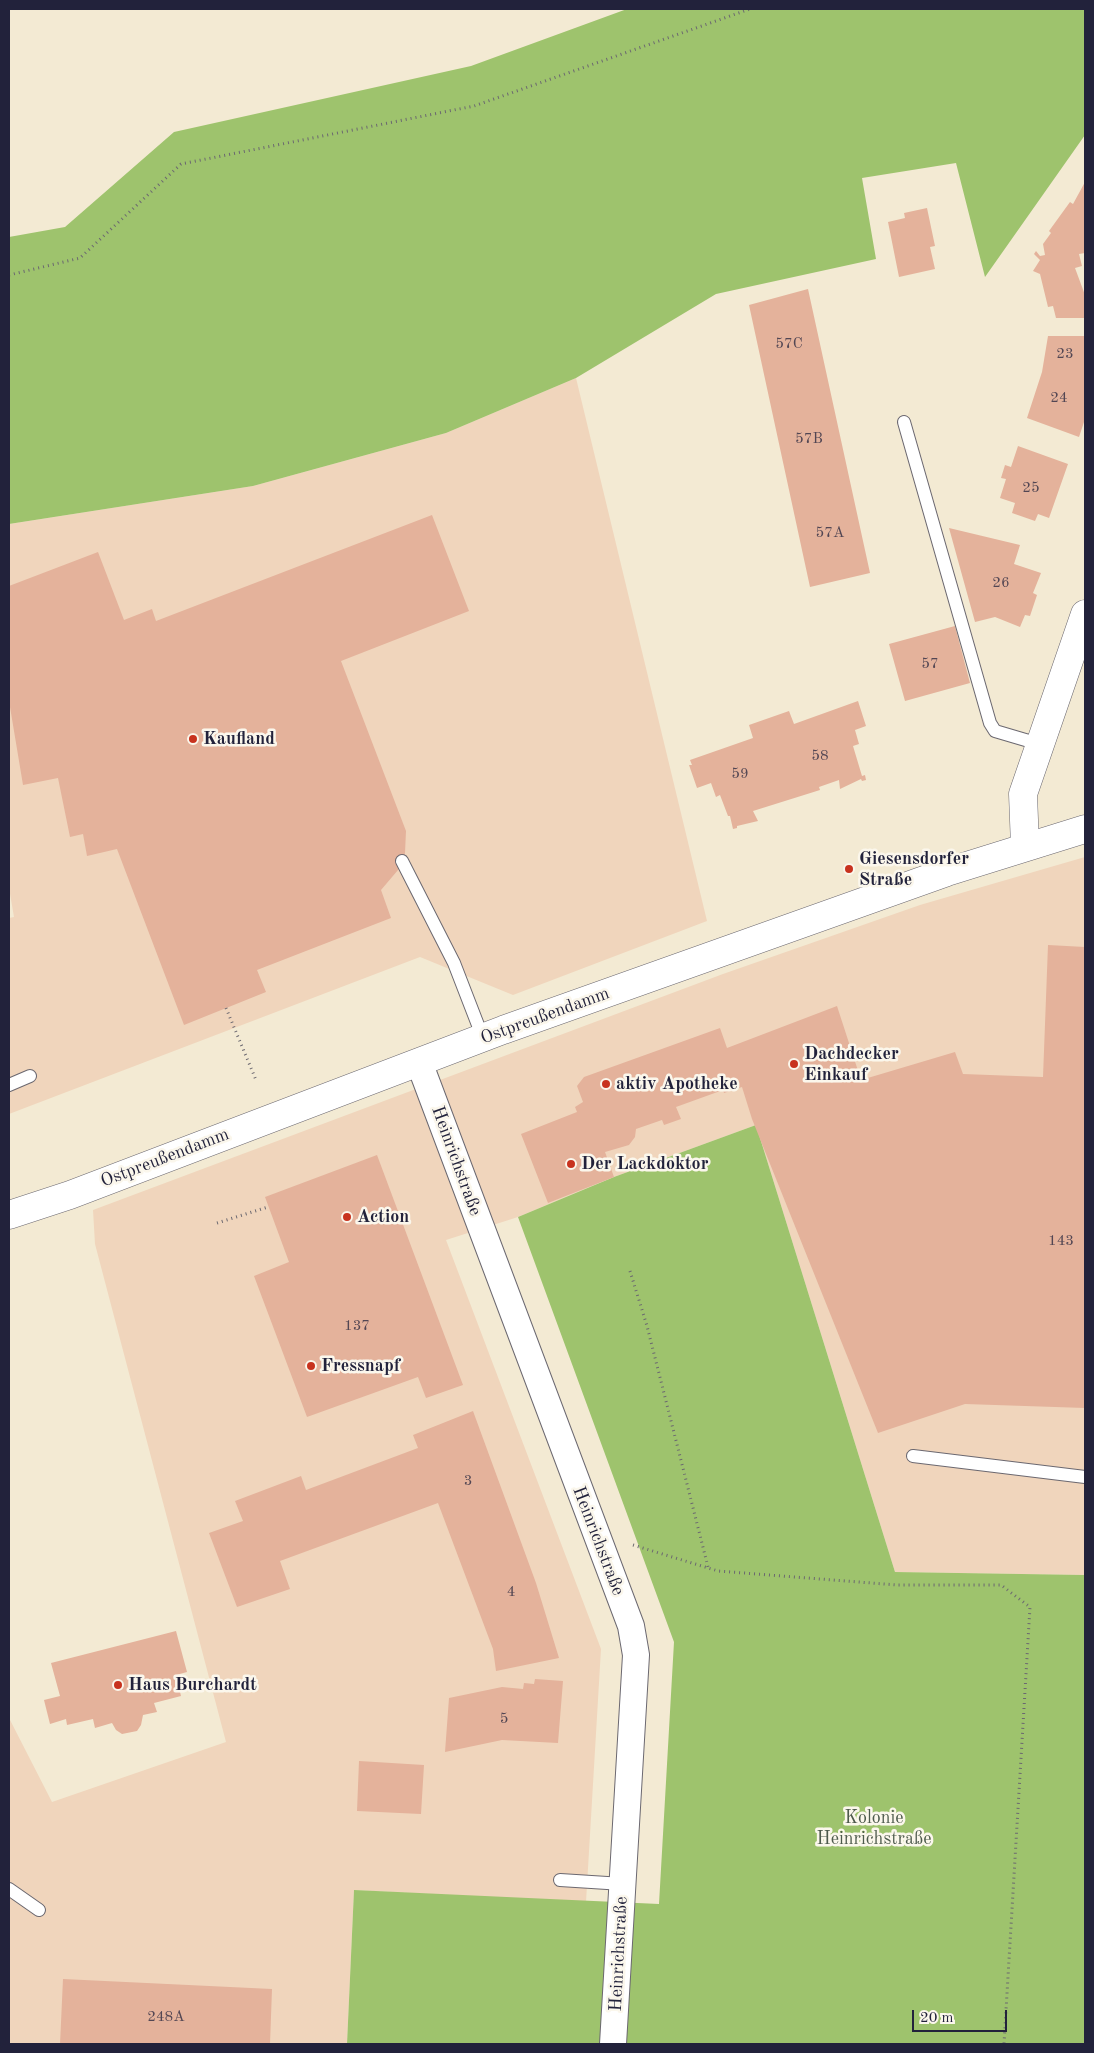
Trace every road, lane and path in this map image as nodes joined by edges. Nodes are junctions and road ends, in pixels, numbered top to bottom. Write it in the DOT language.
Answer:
graph roads {
  1 [pos="750,9"];
  2 [pos="9,275"];
  3 [pos="904,422"];
  4 [pos="1085,614"];
  5 [pos="1040,744"];
  6 [pos="1085,829"];
  7 [pos="1024,846"];
  8 [pos="402,861"];
  9 [pos="226,1008"];
  10 [pos="483,1038"];
  11 [pos="420,1062"];
  12 [pos="30,1076"];
  13 [pos="256,1080"];
  14 [pos="9,1084"];
  15 [pos="268,1207"];
  16 [pos="9,1216"];
  17 [pos="217,1224"];
  18 [pos="630,1271"];
  19 [pos="913,1456"];
  20 [pos="1085,1477"];
  21 [pos="626,1542"];
  22 [pos="708,1568"];
  23 [pos="560,1880"];
  24 [pos="623,1884"];
  25 [pos="9,1889"];
  26 [pos="39,1910"];
  27 [pos="614,2044"];
  28 [pos="1004,2044"];
  1 -- 2 [label="path"];
  3 -- 5 [label="lane"];
  4 -- 5 [label="main road"];
  5 -- 7 [label="main road"];
  6 -- 7 [label="main road, Ostpreußendamm"];
  7 -- 10 [label="main road, Ostpreußendamm"];
  8 -- 10 [label="lane"];
  9 -- 13 [label="path"];
  10 -- 11 [label="main road, Ostpreußendamm"];
  11 -- 16 [label="main road, Ostpreußendamm"];
  11 -- 24 [label="street, Heinrichstraße"];
  12 -- 14 [label="lane"];
  15 -- 17 [label="path"];
  18 -- 22 [label="path"];
  19 -- 20 [label="lane"];
  21 -- 22 [label="path"];
  22 -- 28 [label="path"];
  23 -- 24 [label="lane"];
  24 -- 27 [label="street, Heinrichstraße"];
  25 -- 26 [label="lane"];
}
